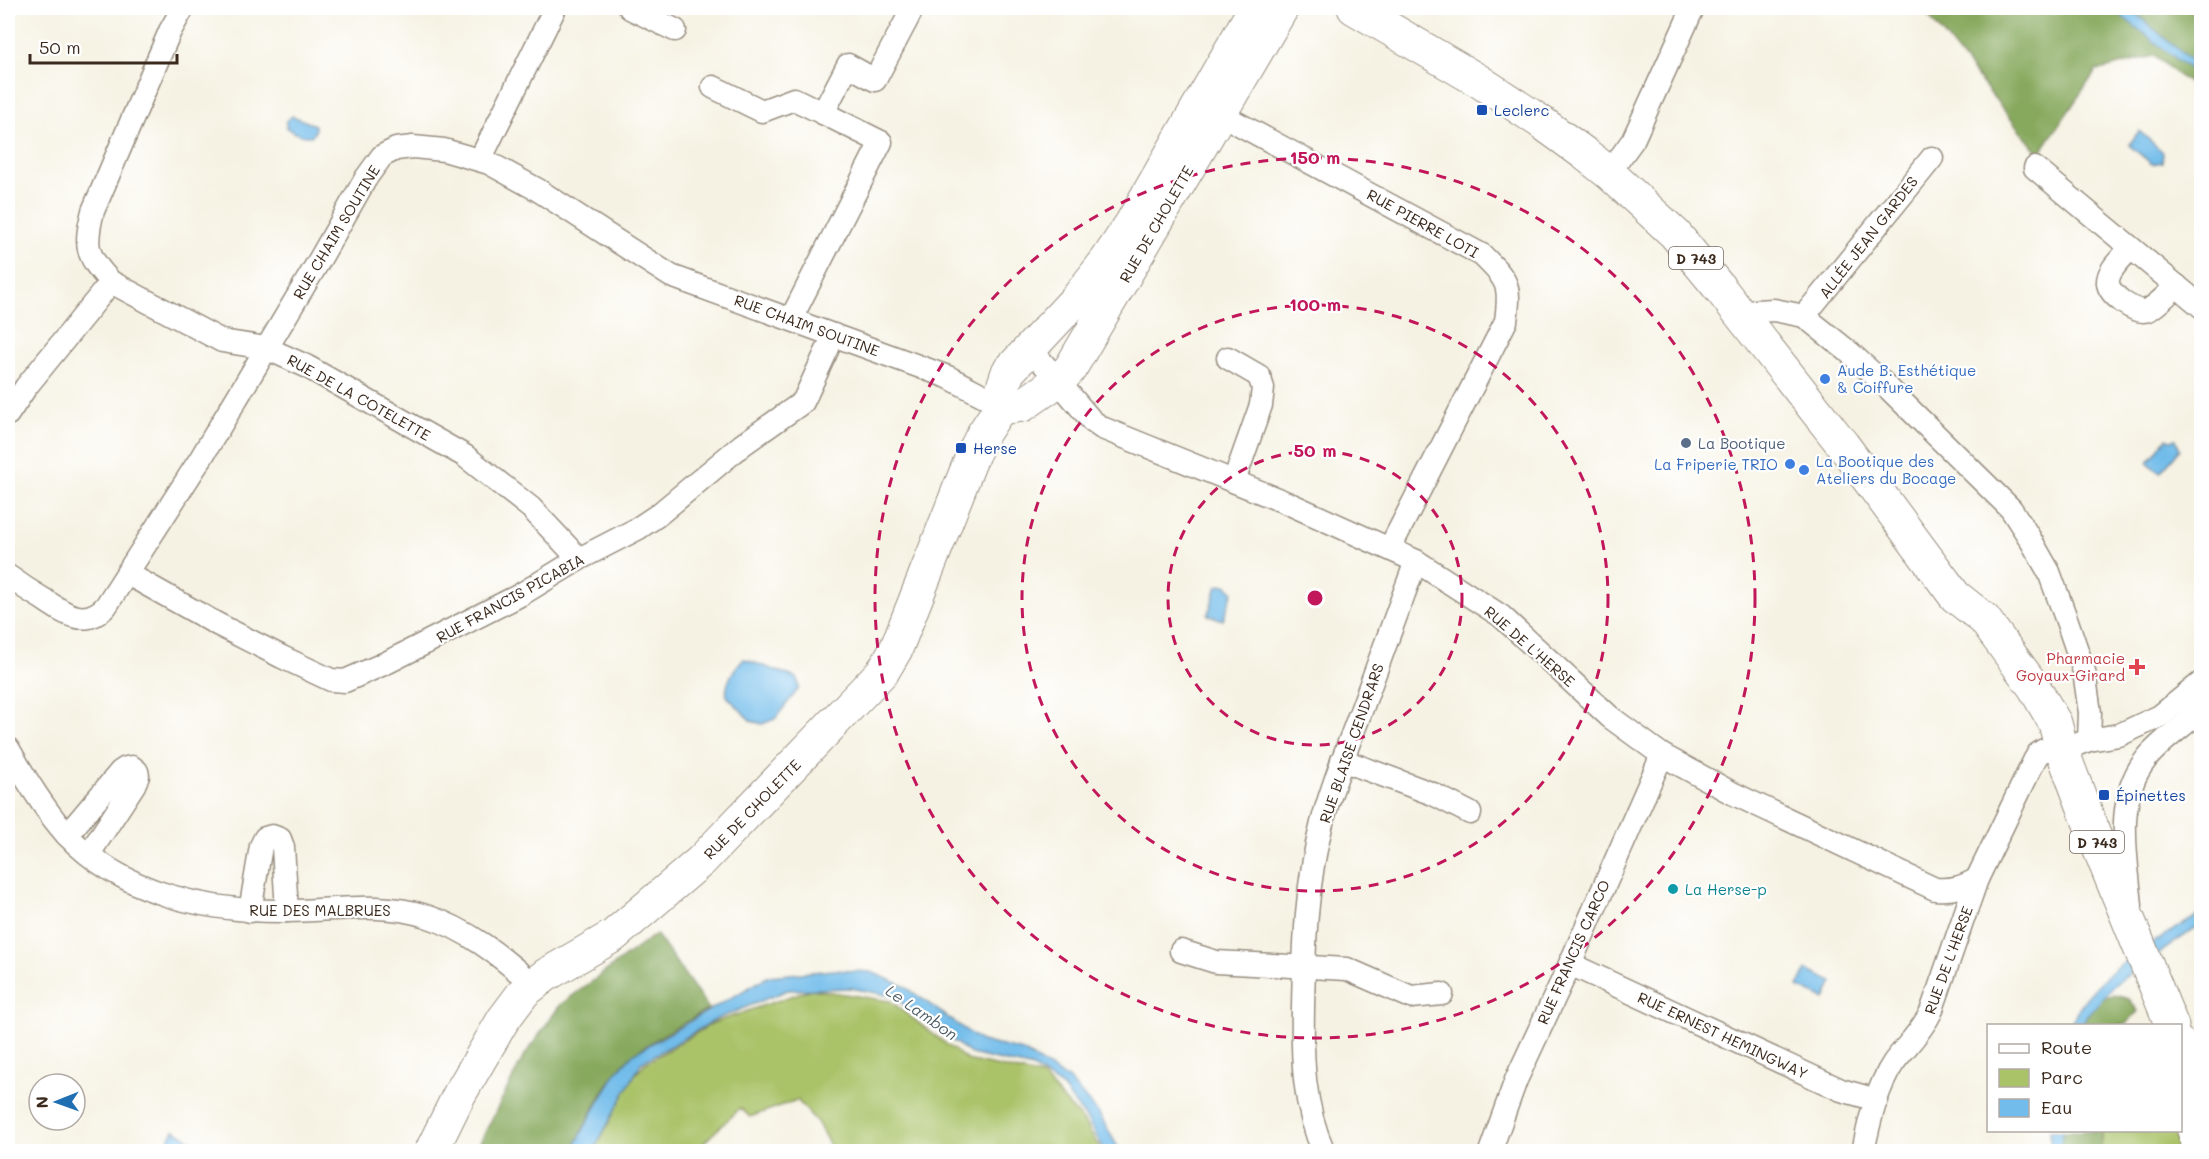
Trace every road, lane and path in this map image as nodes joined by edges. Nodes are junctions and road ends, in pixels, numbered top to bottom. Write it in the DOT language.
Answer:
graph roads {
  1 [pos="183,8"];
  2 [pos="555,8"];
  3 [pos="630,8"];
  4 [pos="913,8"];
  5 [pos="1255,8"];
  6 [pos="1282,8"];
  7 [pos="1354,8"];
  8 [pos="1694,8"];
  9 [pos="675,30"];
  10 [pos="713,87"];
  11 [pos="1210,108"];
  12 [pos="823,113"];
  13 [pos="1932,158"];
  14 [pos="480,160"];
  15 [pos="2035,168"];
  16 [pos="1609,173"];
  17 [pos="2131,248"];
  18 [pos="111,282"];
  19 [pos="2177,286"];
  20 [pos="2202,307"];
  21 [pos="1804,316"];
  22 [pos="1744,318"];
  23 [pos="791,319"];
  24 [pos="834,335"];
  25 [pos="266,348"];
  26 [pos="1030,348"];
  27 [pos="1228,358"];
  28 [pos="1059,380"];
  29 [pos="15,386"];
  30 [pos="1000,408"];
  31 [pos="8,414"];
  32 [pos="1234,481"];
  33 [pos="1390,548"];
  34 [pos="579,559"];
  35 [pos="1416,561"];
  36 [pos="128,574"];
  37 [pos="8,576"];
  38 [pos="2202,682"];
  39 [pos="2202,709"];
  40 [pos="2075,745"];
  41 [pos="8,748"];
  42 [pos="1662,755"];
  43 [pos="1342,760"];
  44 [pos="1470,813"];
  45 [pos="67,835"];
  46 [pos="89,854"];
  47 [pos="1977,879"];
  48 [pos="250,911"];
  49 [pos="287,911"];
  50 [pos="2134,934"];
  51 [pos="1181,951"];
  52 [pos="1570,964"];
  53 [pos="1303,966"];
  54 [pos="532,984"];
  55 [pos="1442,993"];
  56 [pos="2171,1024"];
  57 [pos="2182,1046"];
  58 [pos="2202,1087"];
  59 [pos="2182,1089"];
  60 [pos="1877,1100"];
  61 [pos="431,1152"];
  62 [pos="1324,1152"];
  63 [pos="1491,1152"];
  64 [pos="1863,1152"];
  65 [pos="2201,1152"];
  1 -- 18 [label="street"];
  2 -- 14 [label="street"];
  3 -- 9 [label="street"];
  4 -- 12 [label="street"];
  5 -- 11 [label="main road, RUE DE CHOLETTE"];
  6 -- 11 [label="main road, RUE DE CHOLETTE"];
  7 -- 16 [label="main road, D 743"];
  8 -- 16 [label="street"];
  10 -- 12 [label="street"];
  11 -- 26 [label="main road, RUE DE CHOLETTE"];
  11 -- 28 [label="main road, RUE DE CHOLETTE"];
  11 -- 33 [label="street, RUE PIERRE LOTI"];
  12 -- 23 [label="street"];
  13 -- 21 [label="street, ALLÉE JEAN GARDES"];
  14 -- 23 [label="street, RUE CHAIM SOUTINE"];
  14 -- 25 [label="street, RUE CHAIM SOUTINE"];
  15 -- 17 [label="street"];
  16 -- 22 [label="main road, D 743"];
  17 -- 19 [label="street"];
  17 -- 19 [label="street"];
  18 -- 25 [label="street, RUE DE LA COTELETTE"];
  18 -- 29 [label="street"];
  19 -- 20 [label="street"];
  21 -- 22 [label="street"];
  21 -- 40 [label="street"];
  22 -- 40 [label="main road, D 743"];
  23 -- 24 [label="street, RUE CHAIM SOUTINE"];
  24 -- 30 [label="street, RUE CHAIM SOUTINE"];
  24 -- 34 [label="street, RUE FRANCIS PICABIA"];
  25 -- 34 [label="street, RUE DE LA COTELETTE"];
  25 -- 36 [label="street, RUE CHAIM SOUTINE"];
  26 -- 28 [label="street, RUE DE L'HERSE"];
  26 -- 30 [label="main road, RUE DE CHOLETTE"];
  27 -- 32 [label="street"];
  28 -- 30 [label="main road, RUE DE CHOLETTE"];
  28 -- 32 [label="street, RUE DE L'HERSE"];
  29 -- 31 [label="street"];
  30 -- 54 [label="main road, RUE DE CHOLETTE"];
  32 -- 33 [label="street, RUE DE L'HERSE"];
  33 -- 35 [label="street, RUE DE L'HERSE"];
  34 -- 36 [label="street, RUE FRANCIS PICABIA"];
  35 -- 42 [label="street, RUE DE L'HERSE"];
  35 -- 43 [label="street, RUE BLAISE CENDRARS"];
  36 -- 37 [label="street, RUE CHAIM SOUTINE"];
  38 -- 40 [label="street"];
  39 -- 50 [label="street"];
  40 -- 47 [label="street, RUE DE L'HERSE"];
  40 -- 50 [label="main road, D 743"];
  41 -- 45 [label="street, RUE DES MALBRUES"];
  42 -- 47 [label="street, RUE DE L'HERSE"];
  42 -- 52 [label="street, RUE FRANCIS CARCO"];
  43 -- 44 [label="street"];
  43 -- 53 [label="street, RUE BLAISE CENDRARS"];
  45 -- 46 [label="street, RUE DES MALBRUES"];
  45 -- 46 [label="street"];
  46 -- 48 [label="street, RUE DES MALBRUES"];
  47 -- 60 [label="street, RUE DE L'HERSE"];
  48 -- 49 [label="street, RUE DES MALBRUES"];
  48 -- 49 [label="street"];
  49 -- 54 [label="street, RUE DES MALBRUES"];
  50 -- 56 [label="main road, D 743"];
  51 -- 53 [label="street"];
  52 -- 60 [label="street, RUE ERNEST HEMINGWAY"];
  52 -- 63 [label="street, RUE FRANCIS CARCO"];
  53 -- 55 [label="street"];
  53 -- 62 [label="street, RUE BLAISE CENDRARS"];
  54 -- 61 [label="main road, RUE DE CHOLETTE"];
  57 -- 58 [label="main road"];
  59 -- 65 [label="main road"];
  60 -- 64 [label="street, RUE DE L'HERSE"];
}
